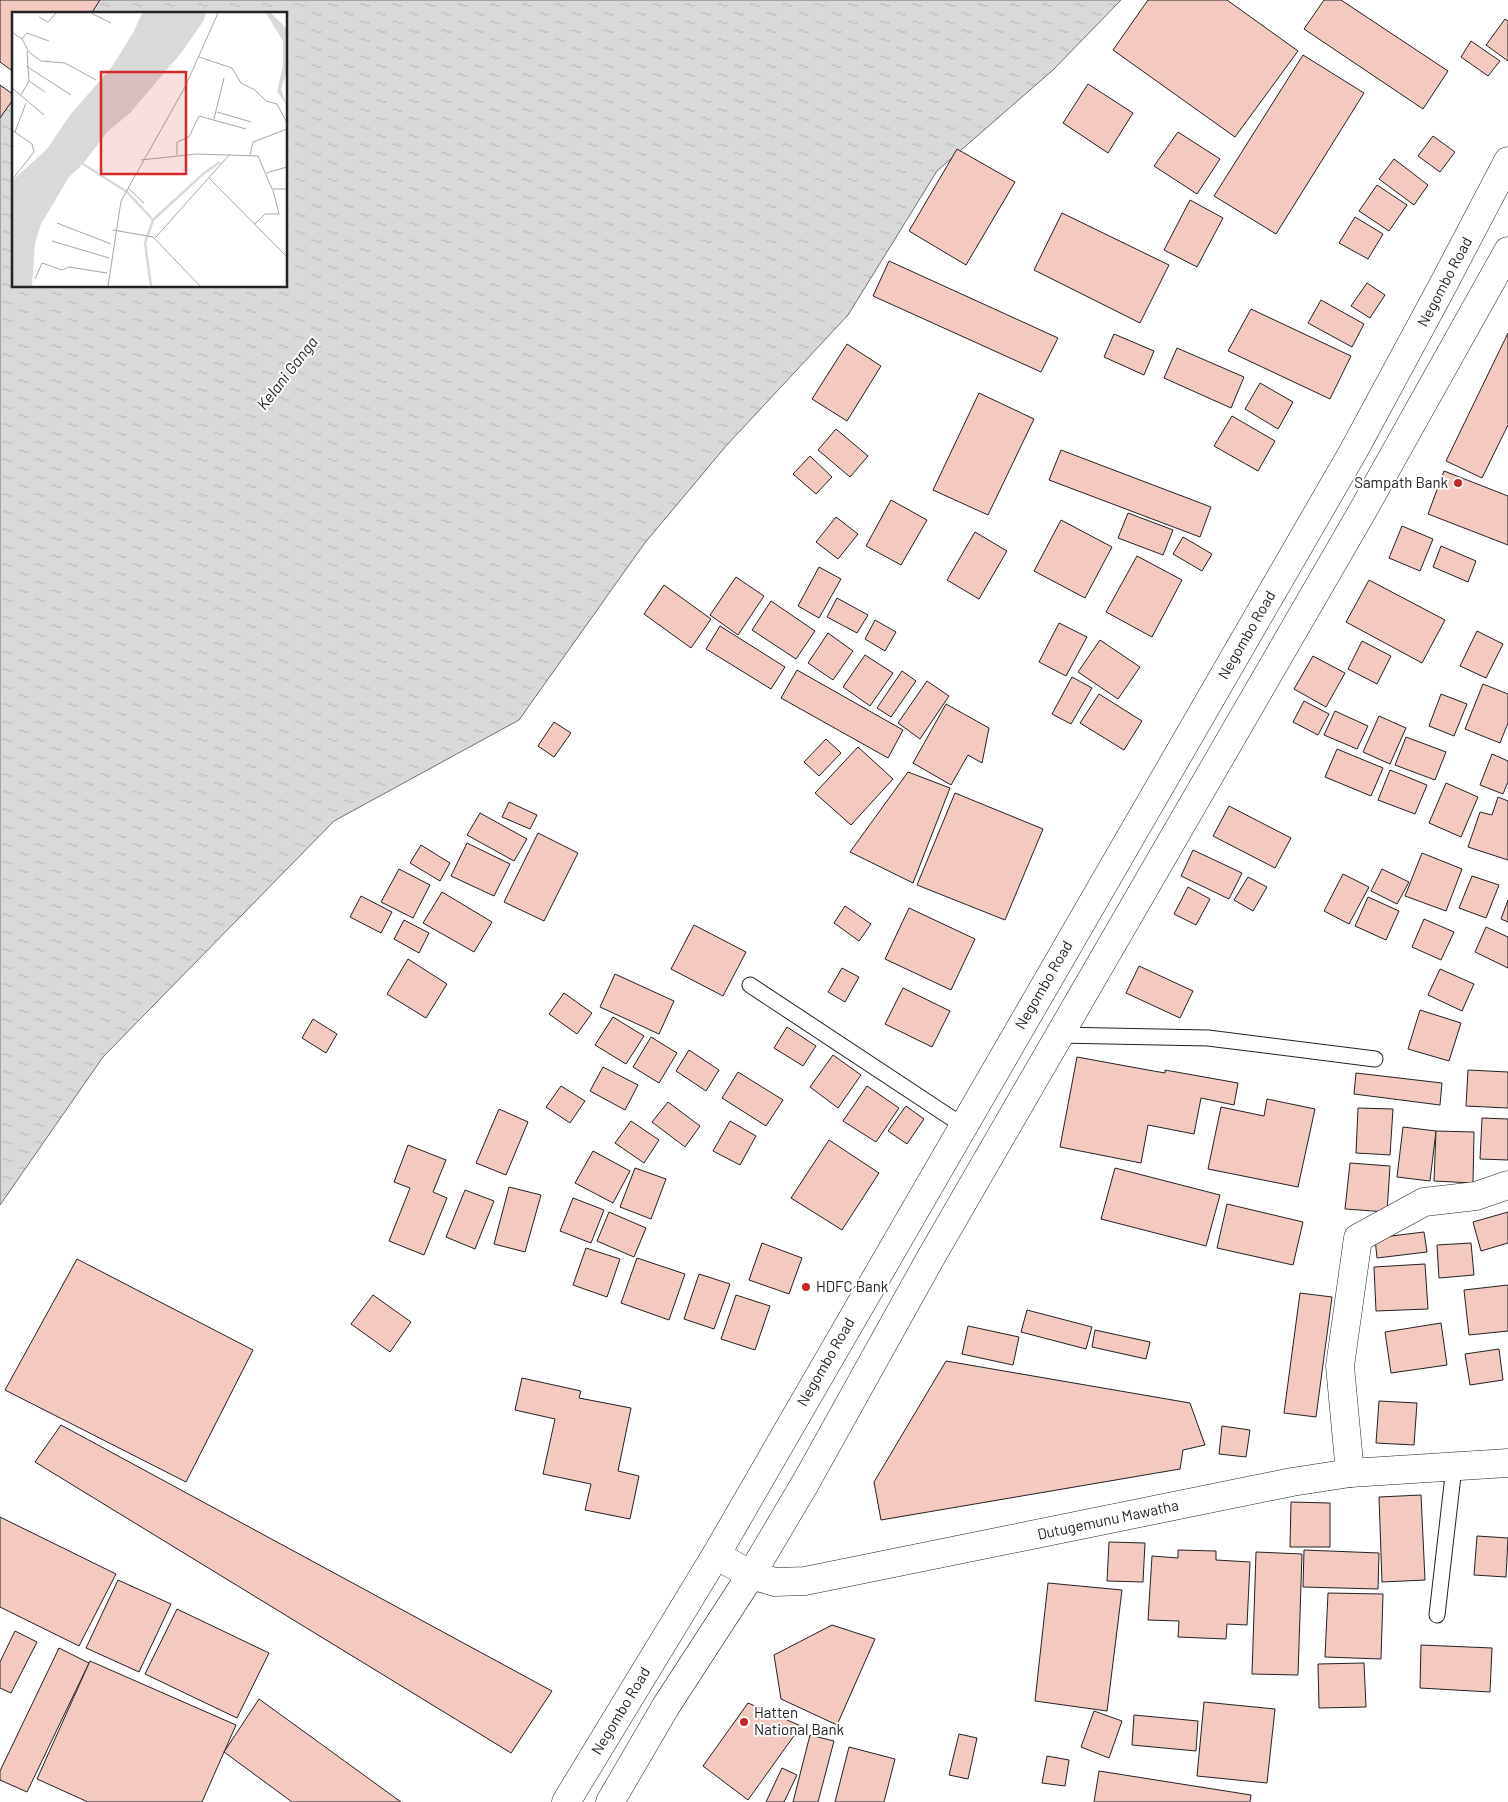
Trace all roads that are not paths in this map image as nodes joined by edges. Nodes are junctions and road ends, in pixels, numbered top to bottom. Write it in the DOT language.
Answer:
graph roads {
  1 [pos="1508,161"];
  2 [pos="1508,252"];
  3 [pos="750,985"];
  4 [pos="1058,1035"];
  5 [pos="1375,1059"];
  6 [pos="962,1125"];
  7 [pos="1508,1185"];
  8 [pos="1508,1463"];
  9 [pos="1454,1467"];
  10 [pos="1350,1473"];
  11 [pos="716,1555"];
  12 [pos="751,1575"];
  13 [pos="1437,1615"];
  14 [pos="566,1802"];
  15 [pos="610,1802"];
  1 -- 6 [label="main road, Negombo Road"];
  2 -- 4 [label="main road"];
  3 -- 6 [label="lane"];
  4 -- 5 [label="lane"];
  4 -- 12 [label="main road"];
  6 -- 11 [label="main road, Negombo Road"];
  7 -- 10 [label="main road"];
  8 -- 9 [label="main road, Dutugemunu Mawatha"];
  9 -- 10 [label="main road, Dutugemunu Mawatha"];
  9 -- 13 [label="lane"];
  10 -- 12 [label="main road, Dutugemunu Mawatha"];
  11 -- 12 [label="main road, Dutugemunu Mawatha"];
  11 -- 14 [label="main road, Negombo Road"];
  12 -- 15 [label="main road"];
}
